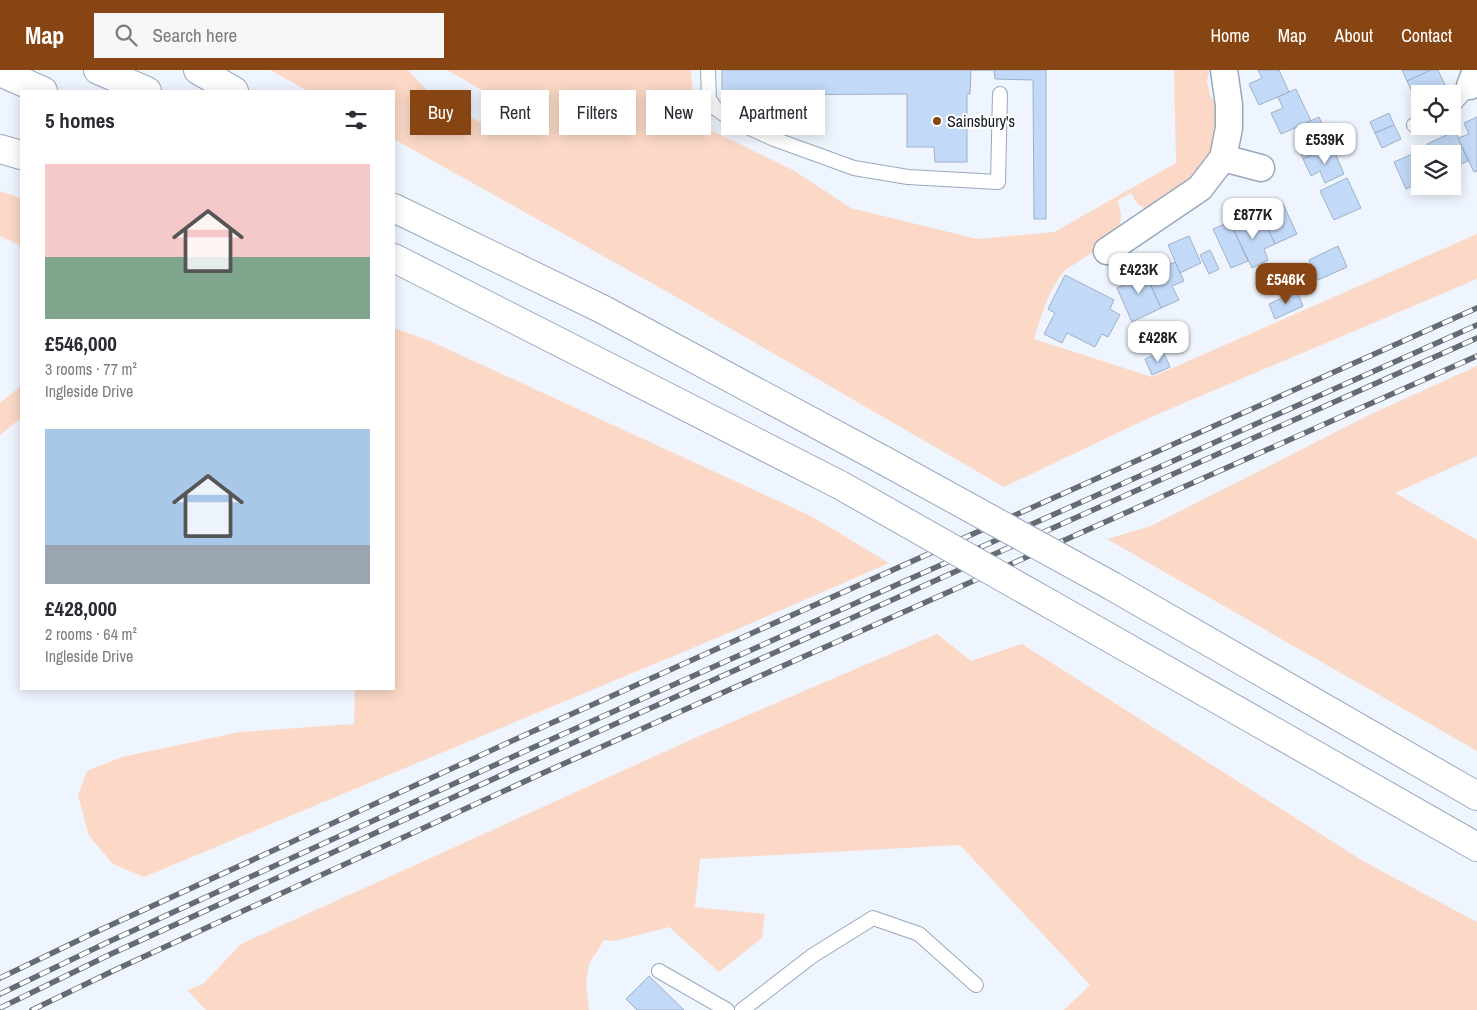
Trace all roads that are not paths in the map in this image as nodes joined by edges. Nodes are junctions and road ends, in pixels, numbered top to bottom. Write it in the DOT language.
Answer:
graph roads {
  1 [pos="98,70"];
  2 [pos="198,70"];
  3 [pos="708,70"];
  4 [pos="1224,70"];
  5 [pos="0,72"];
  6 [pos="1473,78"];
  7 [pos="41,90"];
  8 [pos="145,90"];
  9 [pos="232,90"];
  10 [pos="1000,94"];
  11 [pos="1461,95"];
  12 [pos="0,149"];
  13 [pos="20,155"];
  14 [pos="1223,158"];
  15 [pos="1261,168"];
  16 [pos="395,190"];
  17 [pos="395,208"];
  18 [pos="481,249"];
  19 [pos="1107,251"];
  20 [pos="395,258"];
  21 [pos="395,278"];
  22 [pos="525,323"];
  23 [pos="1477,796"];
  24 [pos="1477,847"];
  25 [pos="659,971"];
  26 [pos="976,985"];
  27 [pos="727,1010"];
  28 [pos="742,1010"];
  1 -- 8 [label="highway"];
  2 -- 9 [label="highway"];
  3 -- 10 [label="lane"];
  4 -- 14 [label="street"];
  5 -- 7 [label="highway"];
  6 -- 11 [label="lane"];
  12 -- 13 [label="highway"];
  14 -- 15 [label="street"];
  14 -- 19 [label="street"];
  16 -- 18 [label="highway"];
  17 -- 18 [label="highway"];
  18 -- 23 [label="highway, bridge"];
  20 -- 22 [label="highway"];
  21 -- 22 [label="highway"];
  22 -- 24 [label="highway, bridge"];
  25 -- 27 [label="lane"];
  26 -- 28 [label="lane"];
}
